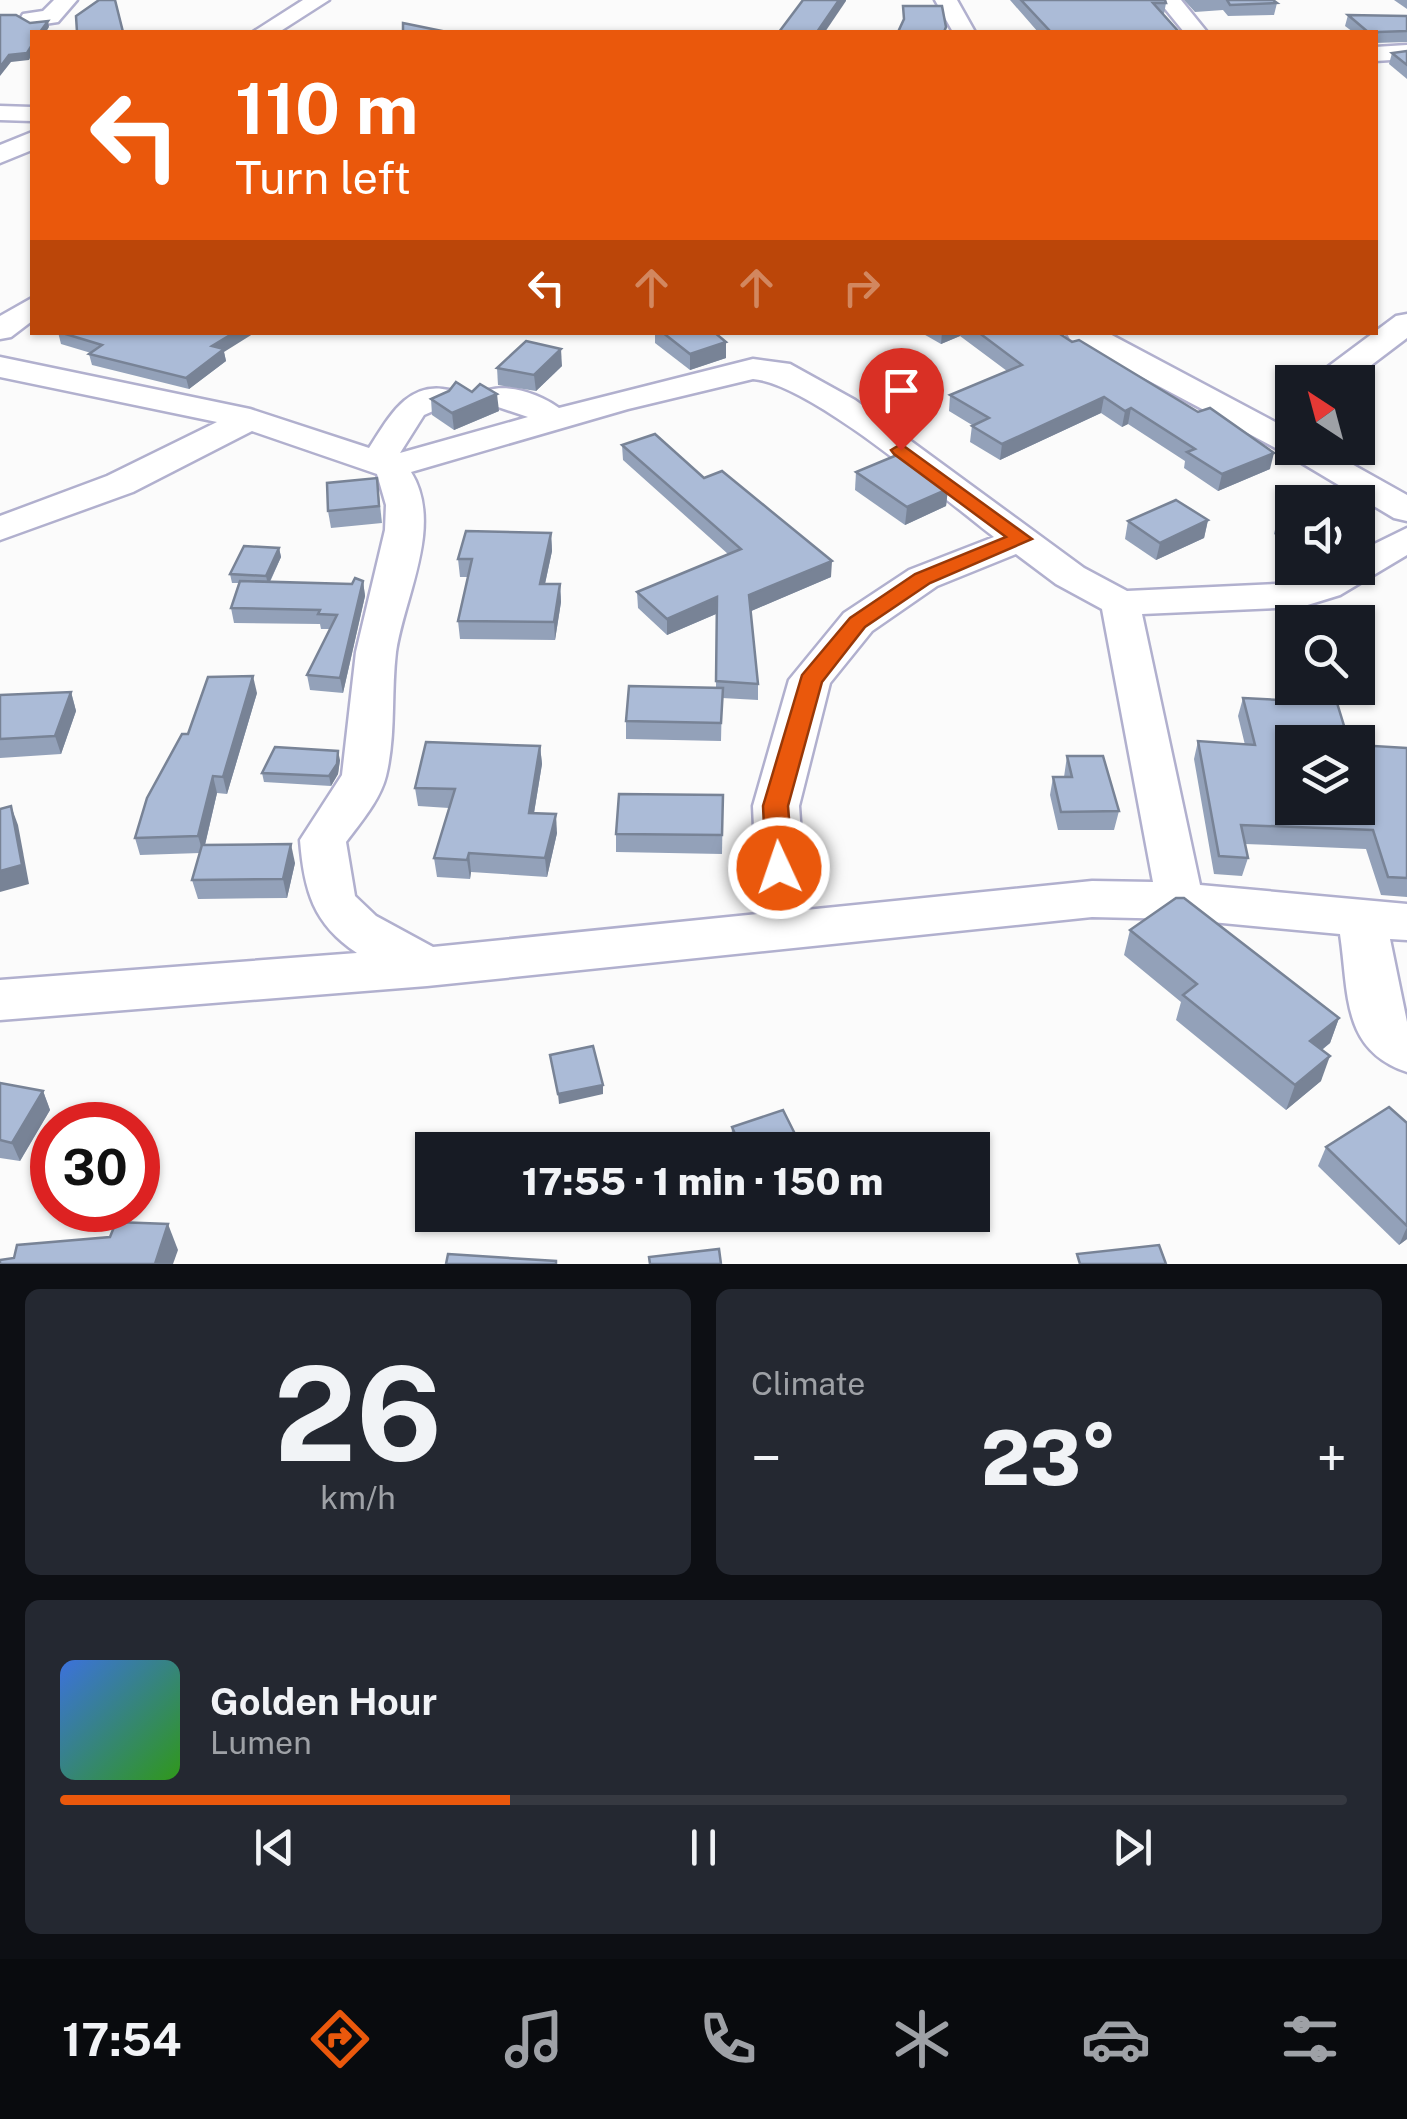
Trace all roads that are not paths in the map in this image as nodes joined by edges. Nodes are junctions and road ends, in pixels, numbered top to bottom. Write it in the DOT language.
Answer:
graph roads {
  1 [pos="66,0"];
  2 [pos="318,0"];
  3 [pos="946,0"];
  4 [pos="1169,0"];
  5 [pos="31,19"];
  6 [pos="267,30"];
  7 [pos="963,30"];
  8 [pos="1194,30"];
  9 [pos="1407,52"];
  10 [pos="1378,54"];
  11 [pos="0,113"];
  12 [pos="30,114"];
  13 [pos="30,141"];
  14 [pos="0,156"];
  15 [pos="30,308"];
  16 [pos="0,330"];
  17 [pos="1385,332"];
  18 [pos="1087,335"];
  19 [pos="1348,365"];
  20 [pos="0,367"];
  21 [pos="437,397"];
  22 [pos="501,397"];
  23 [pos="250,419"];
  24 [pos="553,419"];
  25 [pos="1275,427"];
  26 [pos="384,464"];
  27 [pos="1337,465"];
  28 [pos="1407,510"];
  29 [pos="0,529"];
  30 [pos="1022,539"];
  31 [pos="1407,539"];
  32 [pos="1120,603"];
  33 [pos="1180,901"];
  34 [pos="1385,921"];
  35 [pos="783,930"];
  36 [pos="427,967"];
  37 [pos="0,1000"];
  38 [pos="1407,1051"];
  1 -- 5 [label="street"];
  2 -- 6 [label="street"];
  3 -- 7 [label="street"];
  4 -- 8 [label="street"];
  9 -- 10 [label="street"];
  11 -- 12 [label="street"];
  13 -- 14 [label="street"];
  15 -- 16 [label="street"];
  17 -- 19 [label="street"];
  18 -- 25 [label="street"];
  20 -- 23 [label="street"];
  21 -- 26 [label="street"];
  22 -- 24 [label="street"];
  23 -- 26 [label="street"];
  23 -- 29 [label="street"];
  24 -- 26 [label="street"];
  24 -- 30 [label="street"];
  26 -- 36 [label="street"];
  27 -- 28 [label="street"];
  30 -- 32 [label="street"];
  30 -- 35 [label="street"];
  31 -- 32 [label="street"];
  32 -- 33 [label="street"];
  33 -- 34 [label="street"];
  33 -- 35 [label="street"];
  34 -- 38 [label="street"];
  35 -- 36 [label="street"];
  36 -- 37 [label="street"];
}
